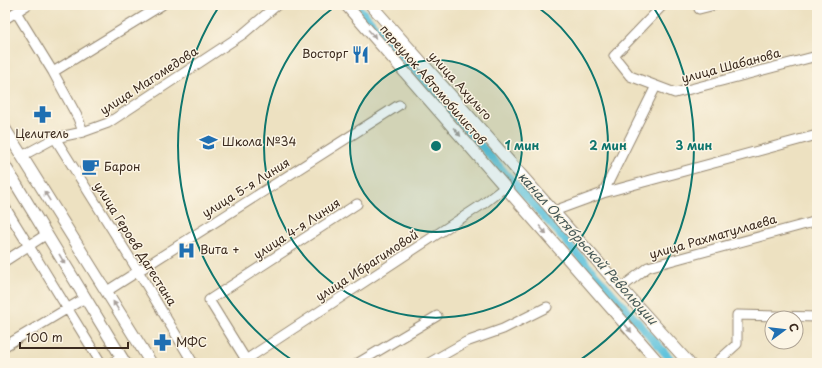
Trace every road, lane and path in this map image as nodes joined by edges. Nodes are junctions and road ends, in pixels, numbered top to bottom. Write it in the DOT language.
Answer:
graph roads {
  1 [pos="25,5"];
  2 [pos="162,5"];
  3 [pos="277,5"];
  4 [pos="346,5"];
  5 [pos="371,5"];
  6 [pos="663,5"];
  7 [pos="715,5"];
  8 [pos="699,9"];
  9 [pos="16,12"];
  10 [pos="5,19"];
  11 [pos="817,56"];
  12 [pos="53,72"];
  13 [pos="656,86"];
  14 [pos="399,105"];
  15 [pos="5,129"];
  16 [pos="83,132"];
  17 [pos="817,135"];
  18 [pos="55,138"];
  19 [pos="22,156"];
  20 [pos="5,166"];
  21 [pos="15,180"];
  22 [pos="5,186"];
  23 [pos="505,187"];
  24 [pos="603,193"];
  25 [pos="357,204"];
  26 [pos="5,207"];
  27 [pos="554,211"];
  28 [pos="817,220"];
  29 [pos="47,234"];
  30 [pos="29,246"];
  31 [pos="5,261"];
  32 [pos="138,270"];
  33 [pos="621,288"];
  34 [pos="107,291"];
  35 [pos="85,298"];
  36 [pos="547,307"];
  37 [pos="67,308"];
  38 [pos="817,314"];
  39 [pos="437,316"];
  40 [pos="5,346"];
  41 [pos="120,361"];
  42 [pos="245,362"];
  43 [pos="101,363"];
  44 [pos="151,363"];
  45 [pos="193,363"];
  46 [pos="358,363"];
  47 [pos="429,363"];
  48 [pos="659,363"];
  49 [pos="689,363"];
  50 [pos="716,363"];
  1 -- 9 [label="street"];
  2 -- 12 [label="street"];
  3 -- 16 [label="street, улица Магомедова"];
  4 -- 23 [label="main road, переулок Автомобилистов, one-way"];
  5 -- 27 [label="main road, улица Ахульго"];
  6 -- 13 [label="street, улица Шабанова"];
  7 -- 8 [label="street"];
  9 -- 10 [label="street"];
  9 -- 12 [label="street"];
  11 -- 13 [label="street, улица Шабанова"];
  12 -- 16 [label="street"];
  13 -- 24 [label="street"];
  14 -- 32 [label="street, улица 5-я Линия"];
  15 -- 19 [label="main road"];
  16 -- 18 [label="street, улица Магомедова"];
  17 -- 24 [label="street"];
  18 -- 19 [label="street, улица Магомедова"];
  18 -- 32 [label="street, улица Героев Дагестана"];
  34 -- 19 [label="main road, one-way"];
  20 -- 21 [label="main road"];
  21 -- 22 [label="street"];
  21 -- 29 [label="main road"];
  23 -- 42 [label="street, улица Ибрагимовой"];
  23 -- 48 [label="main road, переулок Автомобилистов, one-way"];
  24 -- 27 [label="street"];
  25 -- 42 [label="street, улица 4-я Линия"];
  26 -- 30 [label="street"];
  27 -- 33 [label="main road, улица Ахульго"];
  28 -- 33 [label="street, улица Рахматуллаева"];
  29 -- 30 [label="street"];
  29 -- 35 [label="main road, one-way"];
  30 -- 31 [label="street"];
  30 -- 37 [label="street"];
  32 -- 34 [label="street, улица 5-я Линия"];
  32 -- 45 [label="street, улица Героев Дагестана"];
  33 -- 49 [label="main road, улица Ахульго"];
  44 -- 34 [label="main road, one-way"];
  35 -- 37 [label="street"];
  35 -- 41 [label="main road"];
  36 -- 47 [label="street"];
  37 -- 40 [label="street"];
  37 -- 43 [label="street"];
  38 -- 50 [label="street"];
  39 -- 46 [label="street"];
}
